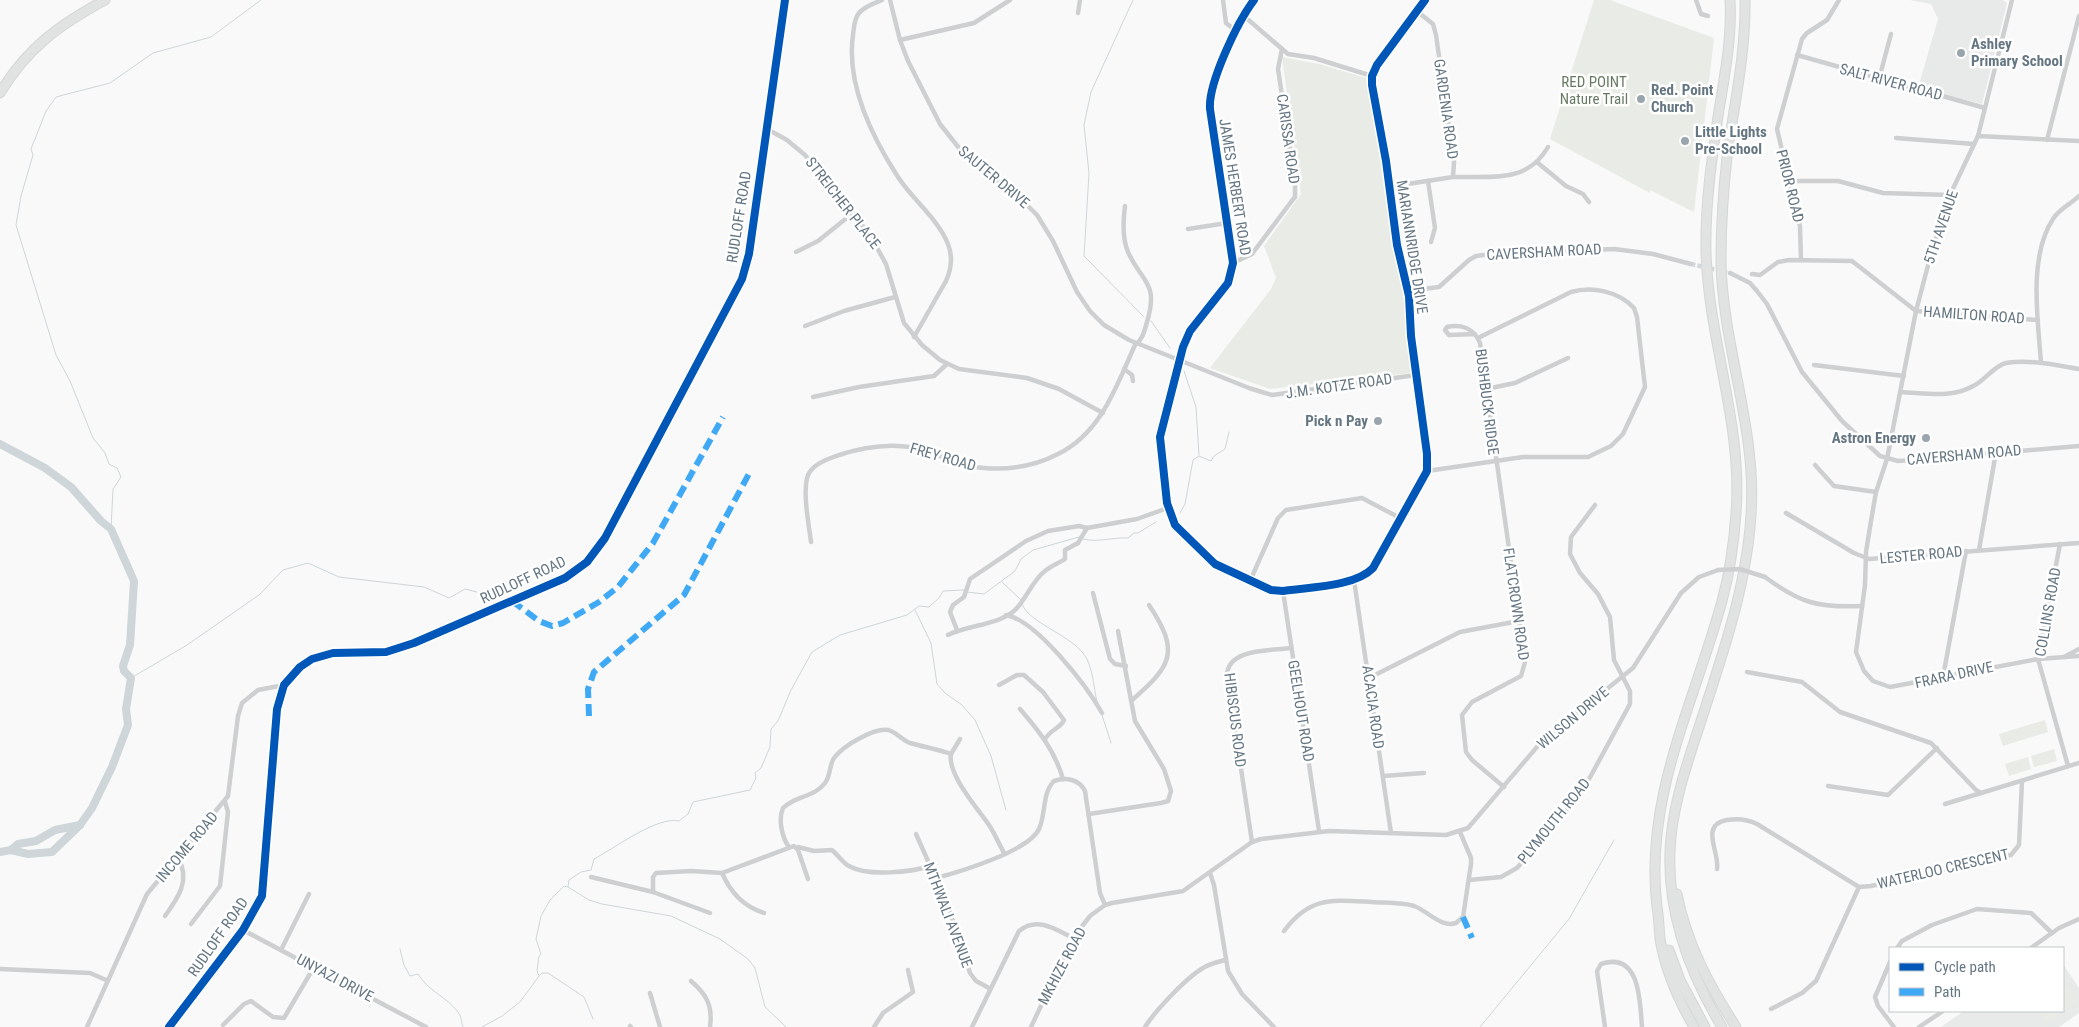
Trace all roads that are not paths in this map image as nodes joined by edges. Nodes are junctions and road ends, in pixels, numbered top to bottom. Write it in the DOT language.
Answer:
graph roads {
  1 [pos="105,0"];
  2 [pos="785,0"];
  3 [pos="882,0"];
  4 [pos="890,0"];
  5 [pos="1010,0"];
  6 [pos="1080,0"];
  7 [pos="1224,0"];
  8 [pos="1254,0"];
  9 [pos="1425,0"];
  10 [pos="1696,0"];
  11 [pos="1730,0"];
  12 [pos="1745,0"];
  13 [pos="1839,0"];
  14 [pos="2012,0"];
  15 [pos="1418,12"];
  16 [pos="1078,13"];
  17 [pos="1244,16"];
  18 [pos="1708,16"];
  19 [pos="2079,16"];
  20 [pos="1236,31"];
  21 [pos="1891,34"];
  22 [pos="900,40"];
  23 [pos="1282,49"];
  24 [pos="1797,55"];
  25 [pos="1372,76"];
  26 [pos="1879,79"];
  27 [pos="0,93"];
  28 [pos="1985,108"];
  29 [pos="767,129"];
  30 [pos="1978,136"];
  31 [pos="1896,138"];
  32 [pos="2047,140"];
  33 [pos="2079,141"];
  34 [pos="1974,144"];
  35 [pos="1548,147"];
  36 [pos="1538,162"];
  37 [pos="1453,178"];
  38 [pos="1428,181"];
  39 [pos="1789,181"];
  40 [pos="1388,187"];
  41 [pos="1950,195"];
  42 [pos="2079,196"];
  43 [pos="1589,202"];
  44 [pos="1125,206"];
  45 [pos="854,214"];
  46 [pos="1227,223"];
  47 [pos="1188,229"];
  48 [pos="1431,242"];
  49 [pos="796,252"];
  50 [pos="1801,260"];
  51 [pos="1234,263"];
  52 [pos="1692,264"];
  53 [pos="1730,273"];
  54 [pos="1752,274"];
  55 [pos="1404,276"];
  56 [pos="1422,290"];
  57 [pos="1408,291"];
  58 [pos="895,297"];
  59 [pos="1916,311"];
  60 [pos="2038,320"];
  61 [pos="806,326"];
  62 [pos="1476,336"];
  63 [pos="914,337"];
  64 [pos="1138,342"];
  65 [pos="1568,358"];
  66 [pos="1180,359"];
  67 [pos="2041,363"];
  68 [pos="947,364"];
  69 [pos="1814,365"];
  70 [pos="2079,369"];
  71 [pos="1124,370"];
  72 [pos="1416,374"];
  73 [pos="1904,376"];
  74 [pos="1133,381"];
  75 [pos="1486,389"];
  76 [pos="1900,392"];
  77 [pos="813,397"];
  78 [pos="1103,413"];
  79 [pos="2079,446"];
  80 [pos="1996,452"];
  81 [pos="1887,459"];
  82 [pos="1497,461"];
  83 [pos="1815,465"];
  84 [pos="1427,471"];
  85 [pos="1876,492"];
  86 [pos="1595,505"];
  87 [pos="1168,508"];
  88 [pos="1786,513"];
  89 [pos="1400,518"];
  90 [pos="1085,530"];
  91 [pos="811,542"];
  92 [pos="2079,542"];
  93 [pos="2060,544"];
  94 [pos="1979,550"];
  95 [pos="1966,551"];
  96 [pos="1866,558"];
  97 [pos="1354,580"];
  98 [pos="1347,581"];
  99 [pos="1250,582"];
  100 [pos="1356,590"];
  101 [pos="1283,591"];
  102 [pos="1093,593"];
  103 [pos="1149,605"];
  104 [pos="1862,606"];
  105 [pos="1005,615"];
  106 [pos="1520,621"];
  107 [pos="957,630"];
  108 [pos="1118,631"];
  109 [pos="948,635"];
  110 [pos="1291,648"];
  111 [pos="2079,649"];
  112 [pos="2079,656"];
  113 [pos="2063,658"];
  114 [pos="2038,659"];
  115 [pos="1857,660"];
  116 [pos="1126,666"];
  117 [pos="1747,672"];
  118 [pos="1623,677"];
  119 [pos="1943,677"];
  120 [pos="1369,678"];
  121 [pos="284,685"];
  122 [pos="1000,685"];
  123 [pos="1131,702"];
  124 [pos="1020,709"];
  125 [pos="1102,713"];
  126 [pos="960,739"];
  127 [pos="1045,739"];
  128 [pos="1937,748"];
  129 [pos="951,754"];
  130 [pos="2079,763"];
  131 [pos="2068,766"];
  132 [pos="1424,773"];
  133 [pos="1383,776"];
  134 [pos="1063,779"];
  135 [pos="2022,781"];
  136 [pos="1828,786"];
  137 [pos="1504,787"];
  138 [pos="1981,793"];
  139 [pos="225,802"];
  140 [pos="1945,804"];
  141 [pos="1089,814"];
  142 [pos="1319,831"];
  143 [pos="1460,832"];
  144 [pos="1391,833"];
  145 [pos="916,834"];
  146 [pos="1671,837"];
  147 [pos="1252,842"];
  148 [pos="789,847"];
  149 [pos="797,847"];
  150 [pos="1004,854"];
  151 [pos="178,858"];
  152 [pos="930,866"];
  153 [pos="1717,869"];
  154 [pos="722,873"];
  155 [pos="1210,873"];
  156 [pos="591,878"];
  157 [pos="936,878"];
  158 [pos="808,879"];
  159 [pos="1469,880"];
  160 [pos="1859,887"];
  161 [pos="653,892"];
  162 [pos="309,894"];
  163 [pos="1105,905"];
  164 [pos="1657,906"];
  165 [pos="710,913"];
  166 [pos="764,913"];
  167 [pos="165,916"];
  168 [pos="2079,919"];
  169 [pos="192,924"];
  170 [pos="243,930"];
  171 [pos="1284,932"];
  172 [pos="2052,932"];
  173 [pos="1073,938"];
  174 [pos="1897,947"];
  175 [pos="2032,947"];
  176 [pos="281,950"];
  177 [pos="1225,960"];
  178 [pos="1889,964"];
  179 [pos="314,967"];
  180 [pos="0,970"];
  181 [pos="908,970"];
  182 [pos="106,980"];
  183 [pos="691,980"];
  184 [pos="989,988"];
  185 [pos="650,994"];
  186 [pos="1771,1010"];
  187 [pos="1942,1012"];
  188 [pos="223,1025"];
  189 [pos="87,1027"];
  190 [pos="169,1027"];
  191 [pos="426,1027"];
  192 [pos="660,1027"];
  193 [pos="710,1027"];
  194 [pos="874,1027"];
  195 [pos="972,1027"];
  196 [pos="1031,1027"];
  197 [pos="1145,1027"];
  198 [pos="1274,1027"];
  199 [pos="1605,1027"];
  200 [pos="1642,1027"];
  201 [pos="1694,1027"];
  202 [pos="1705,1027"];
  203 [pos="1722,1027"];
  204 [pos="1736,1027"];
  205 [pos="1894,1027"];
  206 [pos="1920,1027"];
  1 -- 27 [label="highway"];
  2 -- 29 [label="street, RUDLOFF ROAD"];
  3 -- 63 [label="street"];
  4 -- 22 [label="street, SAUTER DRIVE"];
  5 -- 22 [label="street"];
  6 -- 16 [label="street"];
  7 -- 20 [label="street"];
  8 -- 17 [label="street, JAMES HERBERT ROAD"];
  9 -- 15 [label="street"];
  10 -- 18 [label="street"];
  11 -- 164 [label="highway"];
  12 -- 146 [label="highway"];
  13 -- 24 [label="street, PRIOR ROAD"];
  14 -- 28 [label="street, 5TH AVENUE"];
  15 -- 25 [label="street"];
  15 -- 37 [label="street, GARDENIA ROAD"];
  17 -- 20 [label="street, JAMES HERBERT ROAD"];
  17 -- 23 [label="street"];
  19 -- 32 [label="street"];
  20 -- 46 [label="street, JAMES HERBERT ROAD"];
  21 -- 26 [label="street"];
  22 -- 64 [label="street, SAUTER DRIVE"];
  23 -- 25 [label="street"];
  23 -- 51 [label="street, CARISSA ROAD"];
  24 -- 26 [label="street, SALT RIVER ROAD"];
  24 -- 39 [label="street, PRIOR ROAD"];
  25 -- 40 [label="street, MARIANNRIDGE DRIVE"];
  26 -- 28 [label="street, SALT RIVER ROAD"];
  28 -- 30 [label="street, 5TH AVENUE"];
  29 -- 45 [label="street, STREICHER PLACE"];
  29 -- 121 [label="street, RUDLOFF ROAD"];
  30 -- 32 [label="street"];
  30 -- 34 [label="street, 5TH AVENUE"];
  31 -- 34 [label="street"];
  32 -- 33 [label="street"];
  34 -- 41 [label="street, 5TH AVENUE"];
  35 -- 36 [label="street"];
  36 -- 37 [label="street"];
  36 -- 43 [label="street"];
  37 -- 38 [label="street, GARDENIA ROAD"];
  38 -- 40 [label="street, GARDENIA ROAD"];
  38 -- 48 [label="street"];
  39 -- 41 [label="street"];
  39 -- 50 [label="street, PRIOR ROAD"];
  40 -- 55 [label="street, MARIANNRIDGE DRIVE"];
  41 -- 59 [label="street, 5TH AVENUE"];
  42 -- 60 [label="street"];
  44 -- 64 [label="street, FREY ROAD"];
  45 -- 49 [label="street"];
  45 -- 58 [label="street, STREICHER PLACE"];
  46 -- 47 [label="street"];
  46 -- 51 [label="street, JAMES HERBERT ROAD"];
  50 -- 54 [label="street, HAMILTON ROAD"];
  50 -- 59 [label="street, HAMILTON ROAD"];
  51 -- 66 [label="street, JAMES HERBERT ROAD"];
  52 -- 56 [label="street, CAVERSHAM ROAD"];
  53 -- 81 [label="street, CAVERSHAM ROAD"];
  55 -- 56 [label="street"];
  55 -- 57 [label="street, MARIANNRIDGE DRIVE"];
  56 -- 57 [label="street, CAVERSHAM ROAD"];
  57 -- 72 [label="street, MARIANNRIDGE DRIVE"];
  58 -- 61 [label="street"];
  58 -- 63 [label="street, STREICHER PLACE"];
  59 -- 60 [label="street, HAMILTON ROAD"];
  59 -- 73 [label="street, 5TH AVENUE"];
  60 -- 67 [label="street"];
  62 -- 62 [label="street, BUSHBUCK RIDGE"];
  62 -- 75 [label="street, BUSHBUCK RIDGE"];
  62 -- 82 [label="street"];
  63 -- 68 [label="street, STREICHER PLACE"];
  64 -- 66 [label="street, SAUTER DRIVE"];
  64 -- 71 [label="street, FREY ROAD"];
  65 -- 75 [label="street"];
  66 -- 72 [label="street, J.M. KOTZE ROAD"];
  66 -- 87 [label="street, JAMES HERBERT ROAD"];
  67 -- 70 [label="street"];
  67 -- 76 [label="street"];
  68 -- 77 [label="street"];
  68 -- 78 [label="street"];
  69 -- 73 [label="street"];
  71 -- 74 [label="street"];
  71 -- 78 [label="street, FREY ROAD"];
  72 -- 84 [label="street, MARIANNRIDGE DRIVE"];
  73 -- 76 [label="street, 5TH AVENUE"];
  75 -- 82 [label="street, BUSHBUCK RIDGE"];
  76 -- 81 [label="street, 5TH AVENUE"];
  78 -- 91 [label="street, FREY ROAD"];
  79 -- 80 [label="street, CAVERSHAM ROAD"];
  80 -- 81 [label="street, CAVERSHAM ROAD"];
  80 -- 94 [label="street"];
  81 -- 85 [label="street, 5TH AVENUE"];
  82 -- 84 [label="street, BUSHBUCK RIDGE"];
  82 -- 106 [label="street, FLATCROWN ROAD"];
  83 -- 85 [label="street"];
  84 -- 89 [label="street"];
  85 -- 96 [label="street, 5TH AVENUE"];
  86 -- 118 [label="street, PLYMOUTH ROAD"];
  87 -- 90 [label="street"];
  87 -- 99 [label="street, JAMES HERBERT ROAD"];
  88 -- 96 [label="street"];
  89 -- 97 [label="street"];
  89 -- 99 [label="street"];
  90 -- 105 [label="street"];
  90 -- 107 [label="street"];
  92 -- 93 [label="street, LESTER ROAD"];
  93 -- 94 [label="street, LESTER ROAD"];
  93 -- 114 [label="street, COLLINS ROAD"];
  94 -- 95 [label="street, LESTER ROAD"];
  95 -- 96 [label="street, LESTER ROAD"];
  95 -- 119 [label="street"];
  96 -- 104 [label="street, LESTER ROAD"];
  97 -- 98 [label="street, JAMES HERBERT ROAD"];
  97 -- 100 [label="street, ACACIA ROAD"];
  98 -- 100 [label="street"];
  98 -- 101 [label="street, JAMES HERBERT ROAD"];
  99 -- 101 [label="street, JAMES HERBERT ROAD"];
  100 -- 120 [label="street, ACACIA ROAD"];
  101 -- 110 [label="street, GEELHOUT ROAD"];
  102 -- 116 [label="street"];
  103 -- 123 [label="street"];
  104 -- 115 [label="street, LESTER ROAD"];
  104 -- 118 [label="street, WILSON DRIVE, bridge"];
  105 -- 107 [label="street"];
  105 -- 125 [label="street"];
  106 -- 120 [label="street"];
  106 -- 137 [label="street, FLATCROWN ROAD"];
  107 -- 109 [label="street"];
  108 -- 116 [label="street"];
  110 -- 142 [label="street, GEELHOUT ROAD"];
  110 -- 147 [label="street, HIBISCUS ROAD"];
  111 -- 113 [label="street, FRARA DRIVE"];
  112 -- 113 [label="street, FRARA DRIVE"];
  113 -- 114 [label="street, FRARA DRIVE"];
  114 -- 119 [label="street, FRARA DRIVE"];
  114 -- 131 [label="street, COLLINS ROAD"];
  115 -- 119 [label="street, FRARA DRIVE"];
  116 -- 123 [label="street"];
  117 -- 128 [label="street"];
  118 -- 137 [label="street, WILSON DRIVE"];
  118 -- 159 [label="street, PLYMOUTH ROAD"];
  120 -- 133 [label="street, ACACIA ROAD"];
  121 -- 139 [label="street, INCOME ROAD"];
  121 -- 170 [label="street, RUDLOFF ROAD"];
  122 -- 127 [label="street"];
  123 -- 141 [label="street"];
  124 -- 127 [label="street"];
  126 -- 129 [label="street"];
  127 -- 134 [label="street"];
  128 -- 136 [label="street"];
  128 -- 138 [label="street"];
  129 -- 148 [label="street"];
  129 -- 150 [label="street"];
  130 -- 131 [label="street"];
  131 -- 135 [label="street"];
  132 -- 133 [label="street"];
  133 -- 144 [label="street, ACACIA ROAD"];
  134 -- 141 [label="street"];
  134 -- 150 [label="street"];
  135 -- 138 [label="street"];
  135 -- 160 [label="street, WATERLOO CRESCENT"];
  137 -- 143 [label="street, WILSON DRIVE"];
  138 -- 140 [label="street"];
  139 -- 151 [label="street, INCOME ROAD"];
  139 -- 169 [label="street"];
  141 -- 163 [label="street"];
  142 -- 144 [label="street"];
  142 -- 147 [label="street"];
  143 -- 144 [label="street"];
  143 -- 159 [label="street"];
  145 -- 152 [label="street, MTHWALI AVENUE"];
  146 -- 203 [label="highway"];
  146 -- 204 [label="highway"];
  147 -- 155 [label="street"];
  148 -- 149 [label="street"];
  148 -- 154 [label="street"];
  149 -- 152 [label="street"];
  149 -- 158 [label="street"];
  150 -- 157 [label="street"];
  151 -- 167 [label="street"];
  151 -- 182 [label="street, INCOME ROAD"];
  152 -- 157 [label="street, MTHWALI AVENUE"];
  153 -- 160 [label="street, WATERLOO CRESCENT"];
  154 -- 161 [label="street"];
  154 -- 166 [label="street"];
  155 -- 163 [label="street"];
  155 -- 177 [label="street"];
  156 -- 161 [label="street"];
  157 -- 184 [label="street, MTHWALI AVENUE"];
  159 -- 171 [label="street"];
  160 -- 186 [label="street"];
  161 -- 165 [label="street"];
  162 -- 176 [label="street"];
  163 -- 173 [label="street, MKHIZE ROAD"];
  164 -- 201 [label="highway"];
  164 -- 202 [label="highway"];
  168 -- 172 [label="street"];
  170 -- 176 [label="street, UNYAZI DRIVE"];
  170 -- 190 [label="street, RUDLOFF ROAD"];
  172 -- 174 [label="street"];
  172 -- 175 [label="street"];
  173 -- 184 [label="street"];
  173 -- 196 [label="street, MKHIZE ROAD"];
  176 -- 179 [label="street, UNYAZI DRIVE"];
  177 -- 197 [label="street"];
  177 -- 198 [label="street"];
  178 -- 205 [label="street"];
  179 -- 188 [label="street"];
  179 -- 191 [label="street, UNYAZI DRIVE"];
  180 -- 182 [label="street"];
  181 -- 194 [label="street"];
  182 -- 189 [label="street, INCOME ROAD"];
  183 -- 193 [label="street"];
  184 -- 195 [label="street"];
  185 -- 192 [label="street"];
  187 -- 206 [label="street"];
  199 -- 200 [label="street"];
}
